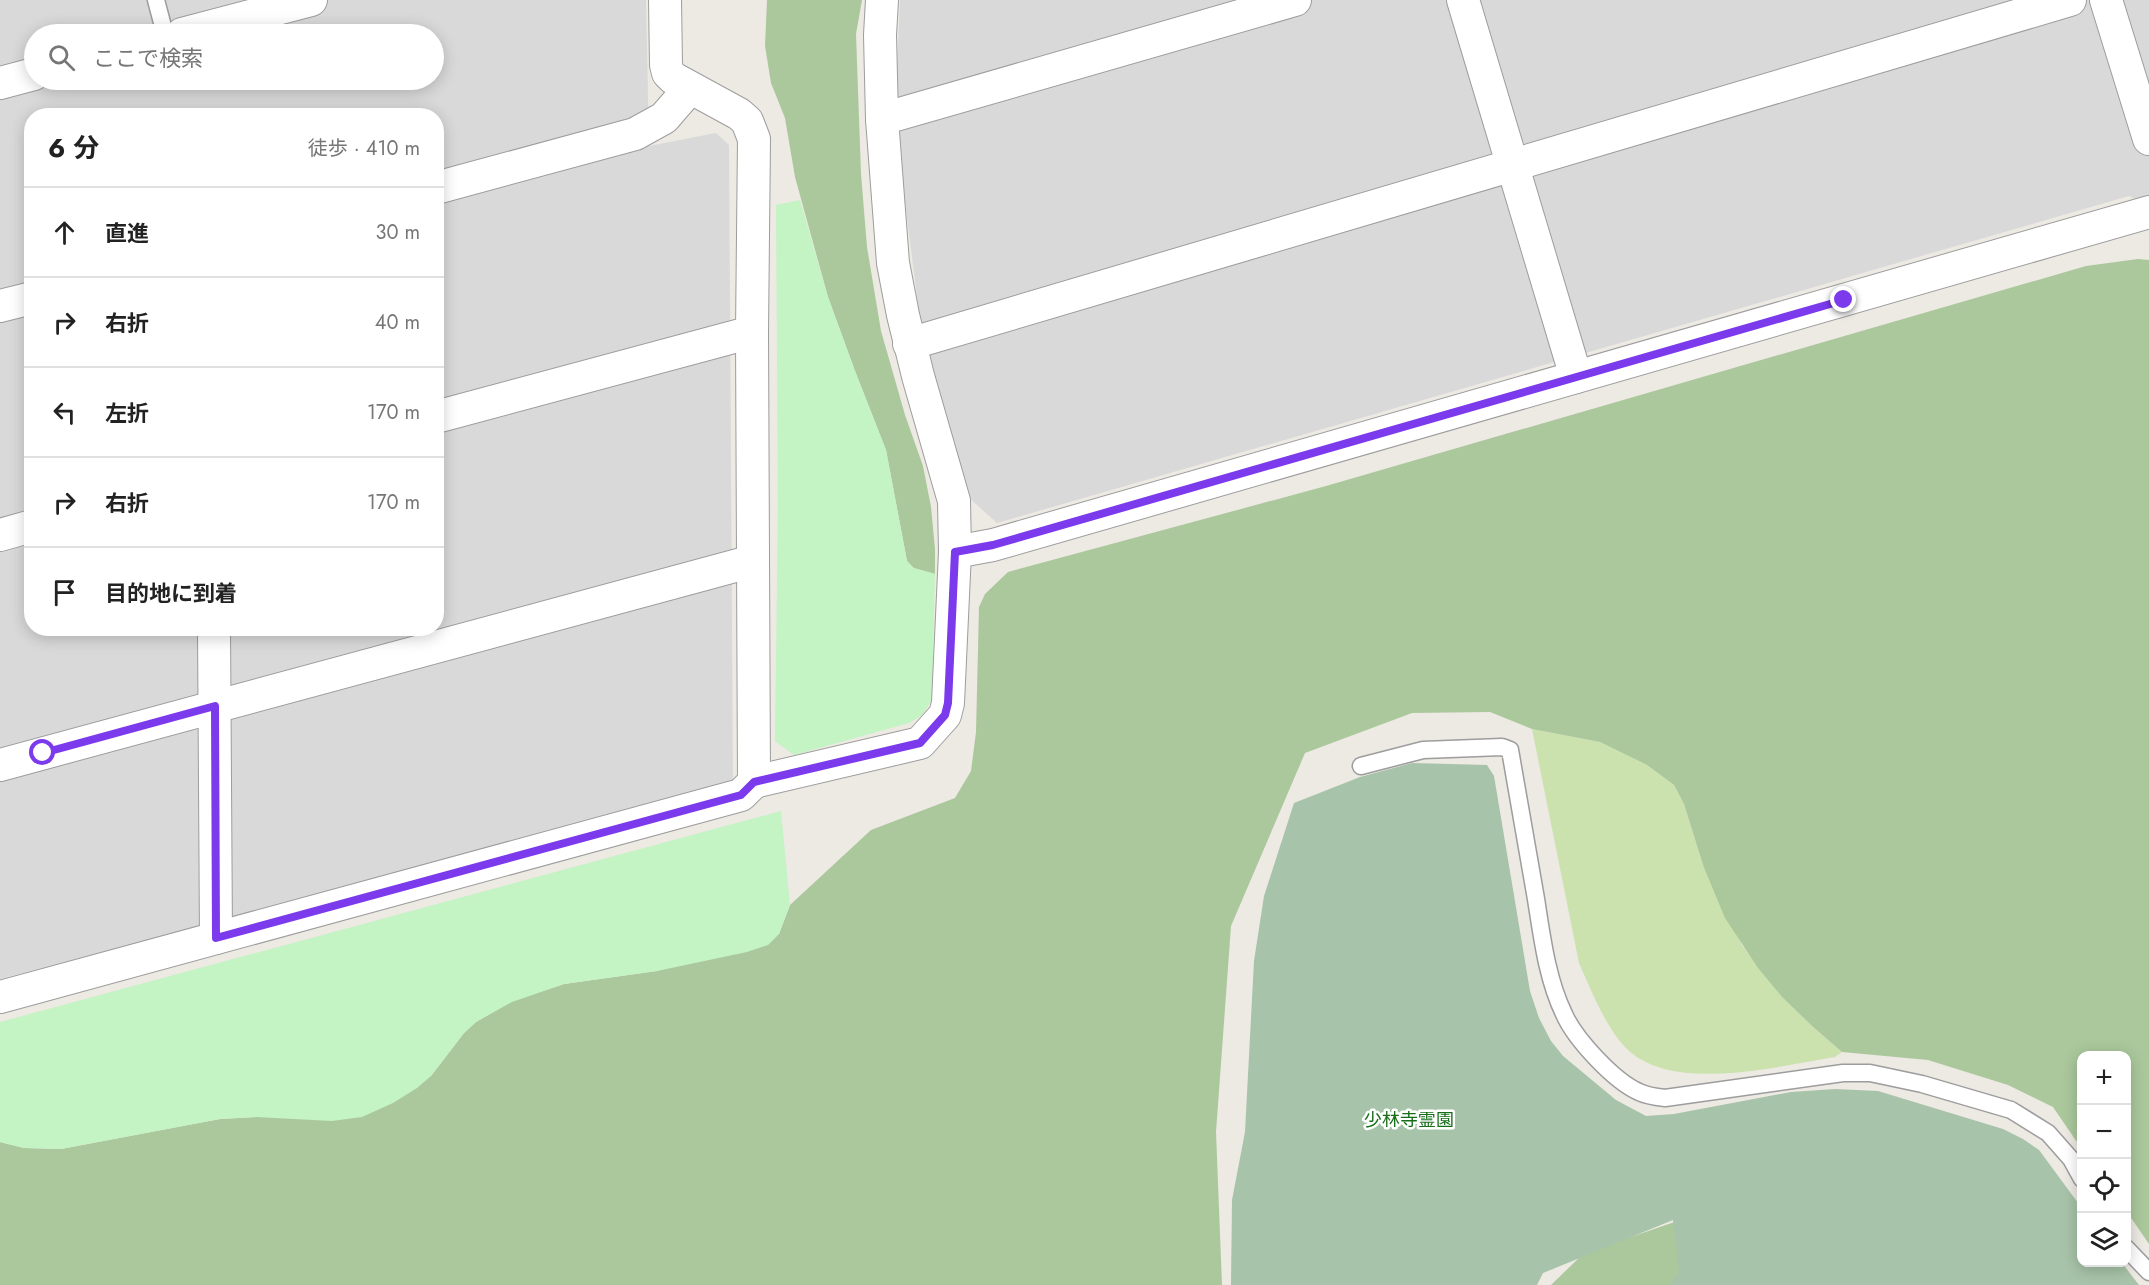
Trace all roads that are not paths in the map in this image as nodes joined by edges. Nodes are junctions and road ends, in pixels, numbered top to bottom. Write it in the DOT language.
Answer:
graph roads {
  1 [pos="156,0"];
  2 [pos="311,0"];
  3 [pos="665,0"];
  4 [pos="882,0"];
  5 [pos="1295,0"];
  6 [pos="1463,0"];
  7 [pos="2070,0"];
  8 [pos="2106,0"];
  9 [pos="162,24"];
  10 [pos="220,24"];
  11 [pos="24,77"];
  12 [pos="0,83"];
  13 [pos="690,87"];
  14 [pos="882,119"];
  15 [pos="2149,139"];
  16 [pos="1512,165"];
  17 [pos="444,186"];
  18 [pos="2149,212"];
  19 [pos="24,300"];
  20 [pos="0,306"];
  21 [pos="752,332"];
  22 [pos="909,344"];
  23 [pos="1576,377"];
  24 [pos="444,415"];
  25 [pos="24,528"];
  26 [pos="0,535"];
  27 [pos="955,552"];
  28 [pos="753,561"];
  29 [pos="214,636"];
  30 [pos="215,706"];
  31 [pos="0,765"];
  32 [pos="1361,766"];
  33 [pos="754,782"];
  34 [pos="216,938"];
  35 [pos="0,997"];
  36 [pos="2077,1170"];
  37 [pos="2131,1252"];
  38 [pos="2149,1272"];
  1 -- 9 [label="lane"];
  2 -- 10 [label="street"];
  3 -- 13 [label="street"];
  4 -- 14 [label="street"];
  5 -- 14 [label="street"];
  6 -- 16 [label="street"];
  7 -- 16 [label="street"];
  8 -- 15 [label="street"];
  11 -- 12 [label="street"];
  13 -- 17 [label="street"];
  13 -- 21 [label="street"];
  14 -- 22 [label="street"];
  16 -- 22 [label="street"];
  16 -- 23 [label="street"];
  18 -- 23 [label="street"];
  19 -- 20 [label="street"];
  21 -- 24 [label="street"];
  21 -- 28 [label="street"];
  22 -- 27 [label="street"];
  23 -- 27 [label="street"];
  25 -- 26 [label="street"];
  27 -- 33 [label="street"];
  28 -- 30 [label="street"];
  28 -- 33 [label="street"];
  29 -- 30 [label="street"];
  30 -- 31 [label="street"];
  30 -- 34 [label="street"];
  32 -- 36 [label="lane"];
  33 -- 34 [label="street"];
  34 -- 35 [label="street"];
  37 -- 38 [label="lane"];
}
